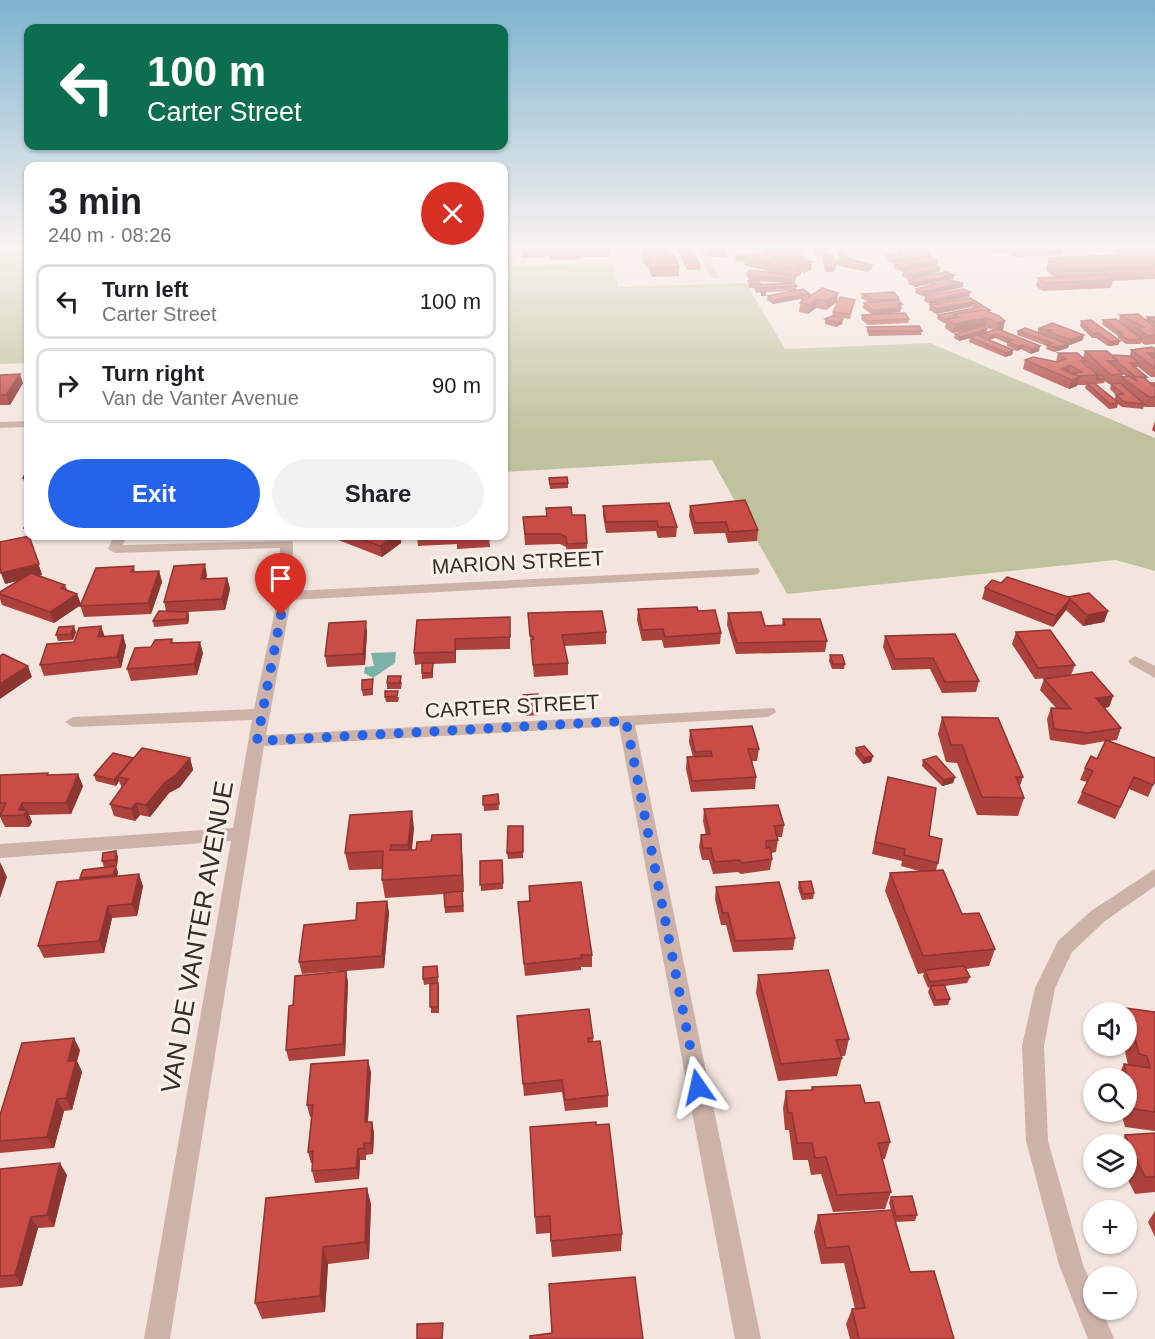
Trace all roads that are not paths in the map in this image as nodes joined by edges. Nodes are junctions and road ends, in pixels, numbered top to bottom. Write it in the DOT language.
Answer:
graph roads {
  1 [pos="24,424"];
  2 [pos="0,425"];
  3 [pos="118,540"];
  4 [pos="753,571"];
  5 [pos="285,596"];
  6 [pos="1135,661"];
  7 [pos="1155,673"];
  8 [pos="768,712"];
  9 [pos="261,714"];
  10 [pos="626,721"];
  11 [pos="73,722"];
  12 [pos="257,741"];
  13 [pos="242,834"];
  14 [pos="0,851"];
  15 [pos="1155,876"];
  16 [pos="157,1339"];
  17 [pos="748,1339"];
  18 [pos="1101,1339"];
  1 -- 2 [label="street"];
  3 -- 5 [label="street, VAN DE VANTER AVENUE"];
  4 -- 5 [label="street, MARION STREET"];
  5 -- 9 [label="street, VAN DE VANTER AVENUE"];
  6 -- 7 [label="street"];
  8 -- 10 [label="street, CARTER STREET"];
  9 -- 11 [label="street"];
  9 -- 12 [label="street, VAN DE VANTER AVENUE"];
  10 -- 12 [label="street, CARTER STREET"];
  10 -- 17 [label="street"];
  12 -- 13 [label="street, VAN DE VANTER AVENUE"];
  13 -- 14 [label="street"];
  13 -- 16 [label="street, VAN DE VANTER AVENUE"];
  15 -- 18 [label="street"];
}
